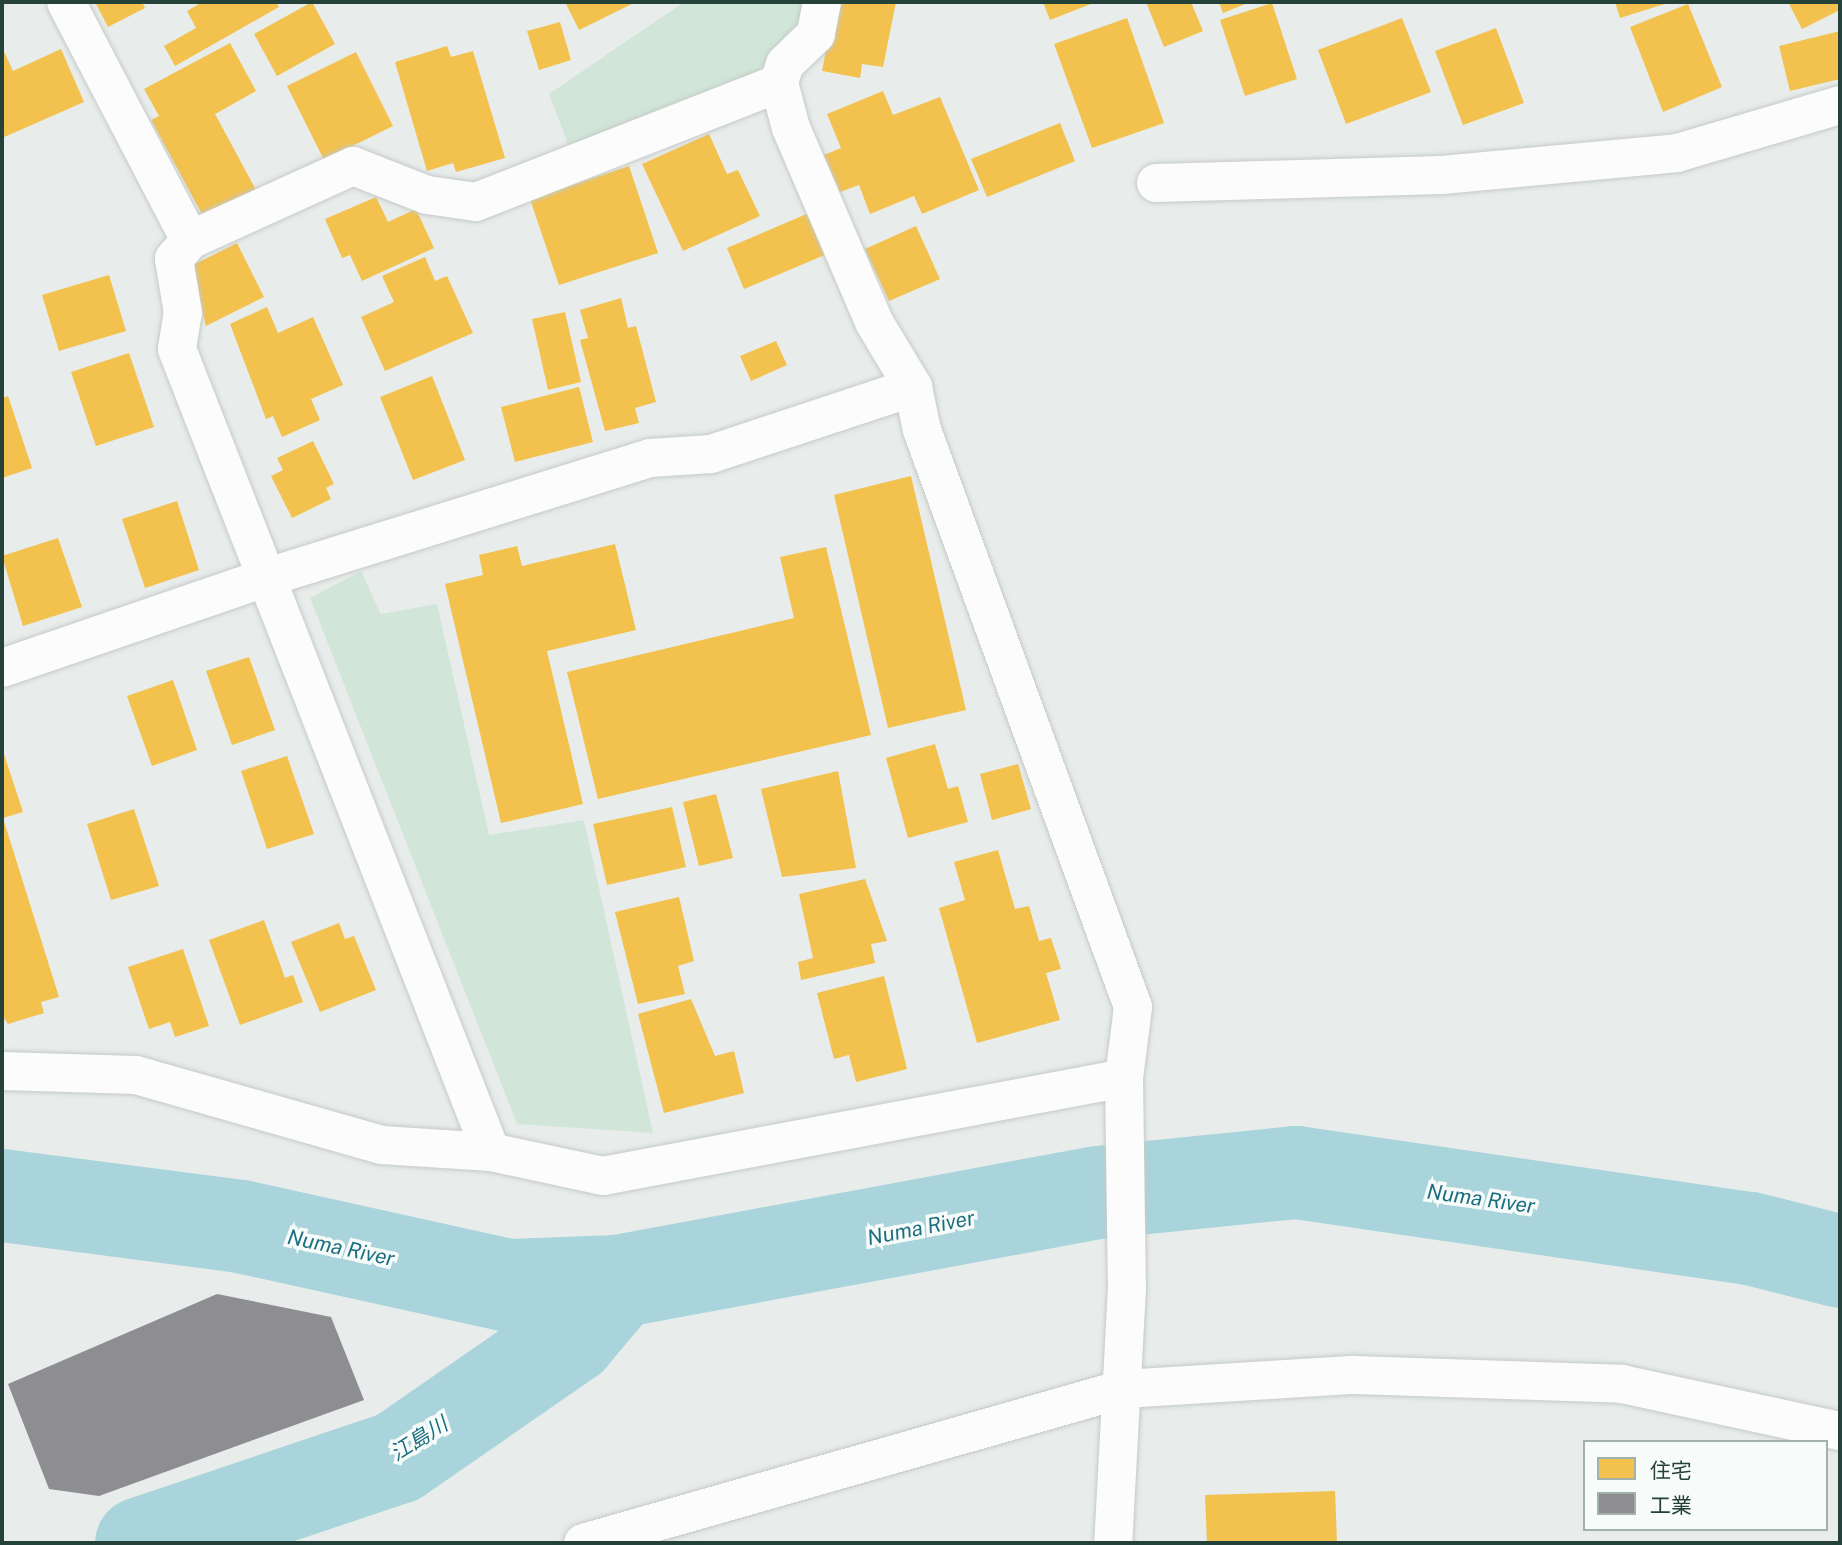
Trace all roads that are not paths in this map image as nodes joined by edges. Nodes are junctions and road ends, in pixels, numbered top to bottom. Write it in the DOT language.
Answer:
graph roads {
  1 [pos="66,2"];
  2 [pos="822,2"];
  3 [pos="779,83"];
  4 [pos="1840,104"];
  5 [pos="1156,183"];
  6 [pos="190,240"];
  7 [pos="913,387"];
  8 [pos="265,578"];
  9 [pos="2,668"];
  10 [pos="2,1071"];
  11 [pos="1124,1078"];
  12 [pos="491,1152"];
  13 [pos="1123,1389"];
  14 [pos="1840,1431"];
  15 [pos="635,1536"];
  16 [pos="583,1543"];
  17 [pos="1113,1543"];
  1 -- 6 [label="street"];
  2 -- 3 [label="street"];
  3 -- 6 [label="street"];
  3 -- 7 [label="street"];
  4 -- 5 [label="street"];
  6 -- 8 [label="street"];
  7 -- 8 [label="street"];
  7 -- 11 [label="street"];
  8 -- 9 [label="street"];
  8 -- 12 [label="street"];
  10 -- 12 [label="street"];
  11 -- 12 [label="street"];
  11 -- 13 [label="street"];
  13 -- 14 [label="street"];
  13 -- 15 [label="street"];
  13 -- 17 [label="street"];
  15 -- 16 [label="street"];
}
